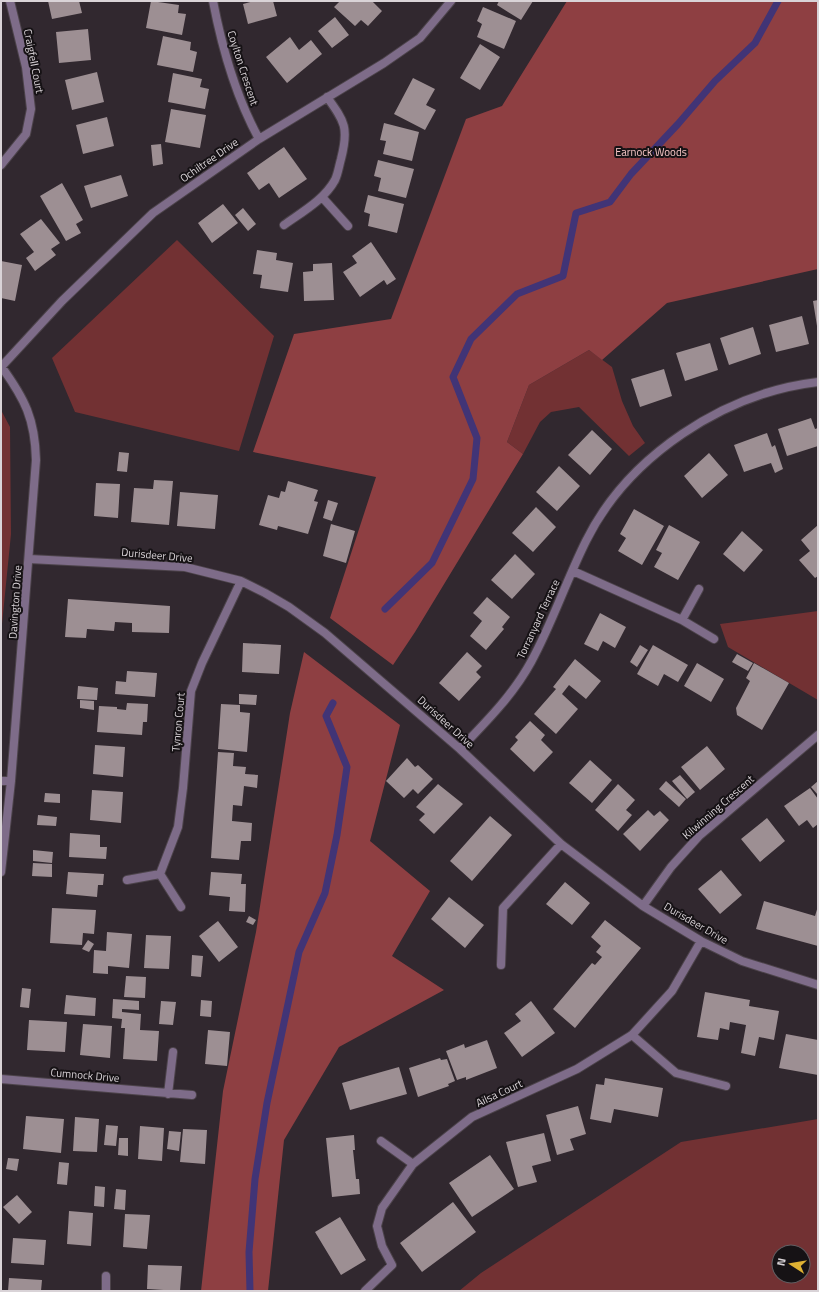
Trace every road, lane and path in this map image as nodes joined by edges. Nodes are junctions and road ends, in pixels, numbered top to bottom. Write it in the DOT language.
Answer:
graph roads {
  1 [pos="10,1"];
  2 [pos="213,1"];
  3 [pos="452,1"];
  4 [pos="327,97"];
  5 [pos="259,139"];
  6 [pos="1,165"];
  7 [pos="322,197"];
  8 [pos="284,225"];
  9 [pos="348,226"];
  10 [pos="1,366"];
  11 [pos="818,382"];
  12 [pos="29,558"];
  13 [pos="573,571"];
  14 [pos="241,580"];
  15 [pos="699,590"];
  16 [pos="682,620"];
  17 [pos="714,639"];
  18 [pos="818,735"];
  19 [pos="460,749"];
  20 [pos="1,781"];
  21 [pos="11,781"];
  22 [pos="561,844"];
  23 [pos="1,872"];
  24 [pos="160,874"];
  25 [pos="127,880"];
  26 [pos="643,906"];
  27 [pos="181,907"];
  28 [pos="701,941"];
  29 [pos="501,966"];
  30 [pos="818,986"];
  31 [pos="632,1036"];
  32 [pos="173,1052"];
  33 [pos="1,1079"];
  34 [pos="726,1086"];
  35 [pos="168,1094"];
  36 [pos="192,1095"];
  37 [pos="381,1141"];
  38 [pos="413,1164"];
  39 [pos="106,1276"];
  40 [pos="106,1291"];
  41 [pos="365,1291"];
  1 -- 6 [label="street, Craigfell Court"];
  2 -- 5 [label="street, Coylton Crescent"];
  3 -- 4 [label="street, Ochiltree Drive"];
  4 -- 5 [label="street, Ochiltree Drive"];
  4 -- 7 [label="street"];
  5 -- 10 [label="street, Ochiltree Drive"];
  7 -- 8 [label="street"];
  7 -- 9 [label="street"];
  10 -- 12 [label="street, Davington Drive"];
  11 -- 13 [label="street, Torranyard Terrace"];
  12 -- 14 [label="street, Durisdeer Drive"];
  12 -- 21 [label="street, Davington Drive"];
  13 -- 16 [label="street, Torranyard Terrace"];
  13 -- 19 [label="street, Torranyard Terrace"];
  14 -- 19 [label="street, Durisdeer Drive"];
  14 -- 24 [label="street, Tynron Court"];
  15 -- 16 [label="street"];
  16 -- 17 [label="street, Torranyard Terrace"];
  18 -- 26 [label="street, Kilwinning Crescent"];
  19 -- 22 [label="street, Durisdeer Drive"];
  20 -- 21 [label="street"];
  21 -- 23 [label="street, Davington Drive"];
  22 -- 26 [label="street, Durisdeer Drive"];
  22 -- 29 [label="street"];
  24 -- 25 [label="street"];
  24 -- 27 [label="street"];
  26 -- 28 [label="street, Durisdeer Drive"];
  28 -- 30 [label="street, Durisdeer Drive"];
  28 -- 31 [label="street, Ailsa Court"];
  31 -- 34 [label="street"];
  31 -- 38 [label="street, Ailsa Court"];
  32 -- 35 [label="street"];
  33 -- 35 [label="street, Cumnock Drive"];
  35 -- 36 [label="street, Cumnock Drive"];
  37 -- 38 [label="street"];
  38 -- 41 [label="street, Ailsa Court"];
  39 -- 40 [label="street"];
}
